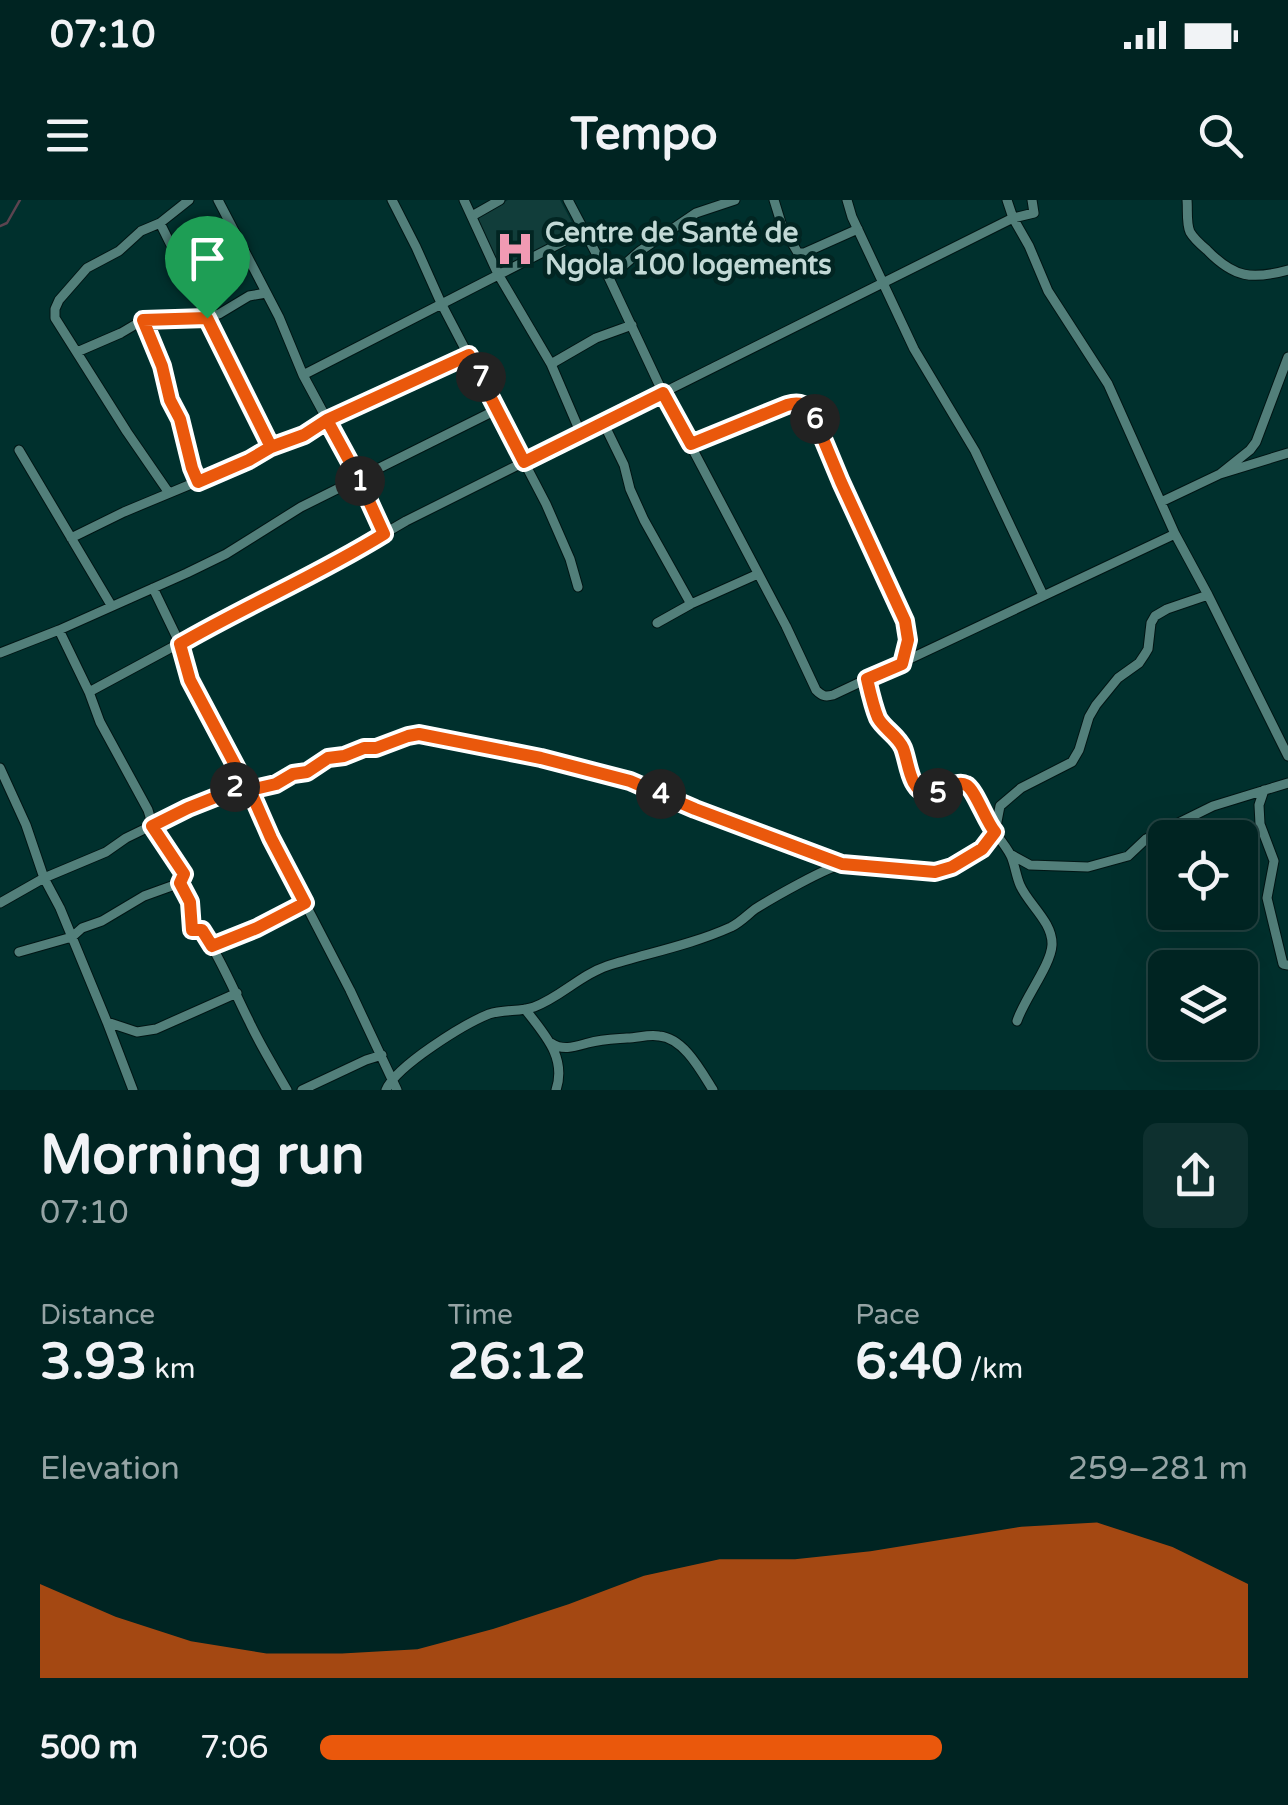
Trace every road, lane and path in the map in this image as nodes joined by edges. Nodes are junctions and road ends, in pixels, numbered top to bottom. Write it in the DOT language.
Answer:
graph roads {
  1 [pos="188,200"];
  2 [pos="218,200"];
  3 [pos="392,200"];
  4 [pos="464,200"];
  5 [pos="500,200"];
  6 [pos="568,200"];
  7 [pos="735,200"];
  8 [pos="774,200"];
  9 [pos="847,200"];
  10 [pos="1007,200"];
  11 [pos="1032,200"];
  12 [pos="1187,200"];
  13 [pos="472,216"];
  14 [pos="1013,218"];
  15 [pos="160,223"];
  16 [pos="858,229"];
  17 [pos="584,231"];
  18 [pos="1288,270"];
  19 [pos="498,274"];
  20 [pos="609,278"];
  21 [pos="884,284"];
  22 [pos="266,293"];
  23 [pos="441,303"];
  24 [pos="207,318"];
  25 [pos="143,320"];
  26 [pos="632,324"];
  27 [pos="77,352"];
  28 [pos="469,355"];
  29 [pos="1288,356"];
  30 [pos="551,364"];
  31 [pos="302,374"];
  32 [pos="663,393"];
  33 [pos="498,409"];
  34 [pos="327,420"];
  35 [pos="603,422"];
  36 [pos="581,434"];
  37 [pos="691,444"];
  38 [pos="271,447"];
  39 [pos="19,450"];
  40 [pos="1288,454"];
  41 [pos="524,462"];
  42 [pos="1220,474"];
  43 [pos="358,477"];
  44 [pos="198,482"];
  45 [pos="169,494"];
  46 [pos="1160,502"];
  47 [pos="384,534"];
  48 [pos="1175,534"];
  49 [pos="70,538"];
  50 [pos="758,574"];
  51 [pos="578,587"];
  52 [pos="153,588"];
  53 [pos="1043,594"];
  54 [pos="1208,595"];
  55 [pos="691,604"];
  56 [pos="110,605"];
  57 [pos="657,623"];
  58 [pos="60,630"];
  59 [pos="180,644"];
  60 [pos="0,653"];
  61 [pos="902,664"];
  62 [pos="867,679"];
  63 [pos="89,692"];
  64 [pos="1288,756"];
  65 [pos="0,768"];
  66 [pos="242,778"];
  67 [pos="1288,782"];
  68 [pos="250,790"];
  69 [pos="1264,790"];
  70 [pos="152,826"];
  71 [pos="995,832"];
  72 [pos="1010,854"];
  73 [pos="842,864"];
  74 [pos="44,878"];
  75 [pos="180,883"];
  76 [pos="0,903"];
  77 [pos="305,903"];
  78 [pos="72,938"];
  79 [pos="212,946"];
  80 [pos="19,952"];
  81 [pos="1288,964"];
  82 [pos="237,993"];
  83 [pos="526,1010"];
  84 [pos="107,1022"];
  85 [pos="1017,1022"];
  86 [pos="550,1043"];
  87 [pos="382,1055"];
  88 [pos="393,1078"];
  89 [pos="133,1090"];
  90 [pos="286,1090"];
  91 [pos="302,1090"];
  92 [pos="386,1090"];
  93 [pos="398,1090"];
  94 [pos="556,1090"];
  95 [pos="713,1090"];
  1 -- 15 [label="street"];
  2 -- 22 [label="street"];
  3 -- 23 [label="street"];
  4 -- 13 [label="street"];
  5 -- 13 [label="street"];
  6 -- 17 [label="street"];
  7 -- 20 [label="street"];
  8 -- 16 [label="street"];
  9 -- 16 [label="street"];
  10 -- 14 [label="street"];
  11 -- 14 [label="street"];
  12 -- 18 [label="street"];
  13 -- 19 [label="street"];
  14 -- 21 [label="street"];
  14 -- 46 [label="street"];
  15 -- 24 [label="street"];
  15 -- 27 [label="street"];
  16 -- 21 [label="street"];
  17 -- 19 [label="street"];
  17 -- 20 [label="street"];
  19 -- 23 [label="street"];
  19 -- 30 [label="street"];
  20 -- 26 [label="street"];
  21 -- 32 [label="street"];
  21 -- 53 [label="street"];
  22 -- 24 [label="street"];
  22 -- 31 [label="street"];
  23 -- 28 [label="street"];
  23 -- 31 [label="street"];
  24 -- 25 [label="street"];
  24 -- 38 [label="street"];
  25 -- 27 [label="street"];
  25 -- 44 [label="street"];
  26 -- 30 [label="street"];
  26 -- 32 [label="street"];
  27 -- 45 [label="street"];
  28 -- 33 [label="street"];
  28 -- 34 [label="street"];
  29 -- 42 [label="street"];
  30 -- 36 [label="street"];
  31 -- 34 [label="street"];
  32 -- 35 [label="street"];
  32 -- 37 [label="street"];
  33 -- 41 [label="street"];
  33 -- 43 [label="street"];
  34 -- 38 [label="street"];
  34 -- 43 [label="street"];
  35 -- 36 [label="street"];
  35 -- 55 [label="street"];
  36 -- 41 [label="street"];
  37 -- 50 [label="street"];
  37 -- 61 [label="street"];
  38 -- 44 [label="street"];
  39 -- 49 [label="street"];
  40 -- 42 [label="street"];
  41 -- 47 [label="street"];
  41 -- 51 [label="street"];
  42 -- 46 [label="street"];
  43 -- 47 [label="street"];
  43 -- 52 [label="street"];
  44 -- 45 [label="street"];
  45 -- 49 [label="street"];
  46 -- 48 [label="street"];
  47 -- 59 [label="street"];
  48 -- 53 [label="street"];
  48 -- 54 [label="street"];
  49 -- 56 [label="street"];
  50 -- 55 [label="street"];
  50 -- 62 [label="street"];
  52 -- 56 [label="street"];
  52 -- 59 [label="street"];
  53 -- 61 [label="street"];
  54 -- 64 [label="street"];
  54 -- 71 [label="street"];
  55 -- 57 [label="street"];
  56 -- 58 [label="street"];
  58 -- 60 [label="street"];
  58 -- 63 [label="street"];
  59 -- 63 [label="street"];
  59 -- 66 [label="street"];
  61 -- 62 [label="street"];
  62 -- 71 [label="street"];
  63 -- 70 [label="street"];
  65 -- 74 [label="street"];
  66 -- 68 [label="street"];
  66 -- 70 [label="street"];
  67 -- 69 [label="street"];
  68 -- 73 [label="street"];
  68 -- 77 [label="street"];
  69 -- 72 [label="street"];
  69 -- 81 [label="street"];
  70 -- 74 [label="street"];
  70 -- 75 [label="street"];
  71 -- 72 [label="street"];
  71 -- 73 [label="street"];
  72 -- 85 [label="street"];
  73 -- 83 [label="street"];
  74 -- 76 [label="street"];
  74 -- 78 [label="street"];
  75 -- 78 [label="street"];
  75 -- 79 [label="street"];
  77 -- 79 [label="street"];
  77 -- 87 [label="street"];
  78 -- 80 [label="street"];
  78 -- 84 [label="street"];
  79 -- 82 [label="street"];
  82 -- 84 [label="street"];
  82 -- 90 [label="street"];
  83 -- 86 [label="street"];
  83 -- 88 [label="street"];
  84 -- 89 [label="street"];
  86 -- 94 [label="street"];
  86 -- 95 [label="street"];
  87 -- 88 [label="street"];
  87 -- 91 [label="street"];
  88 -- 92 [label="street"];
  88 -- 93 [label="street"];
}
